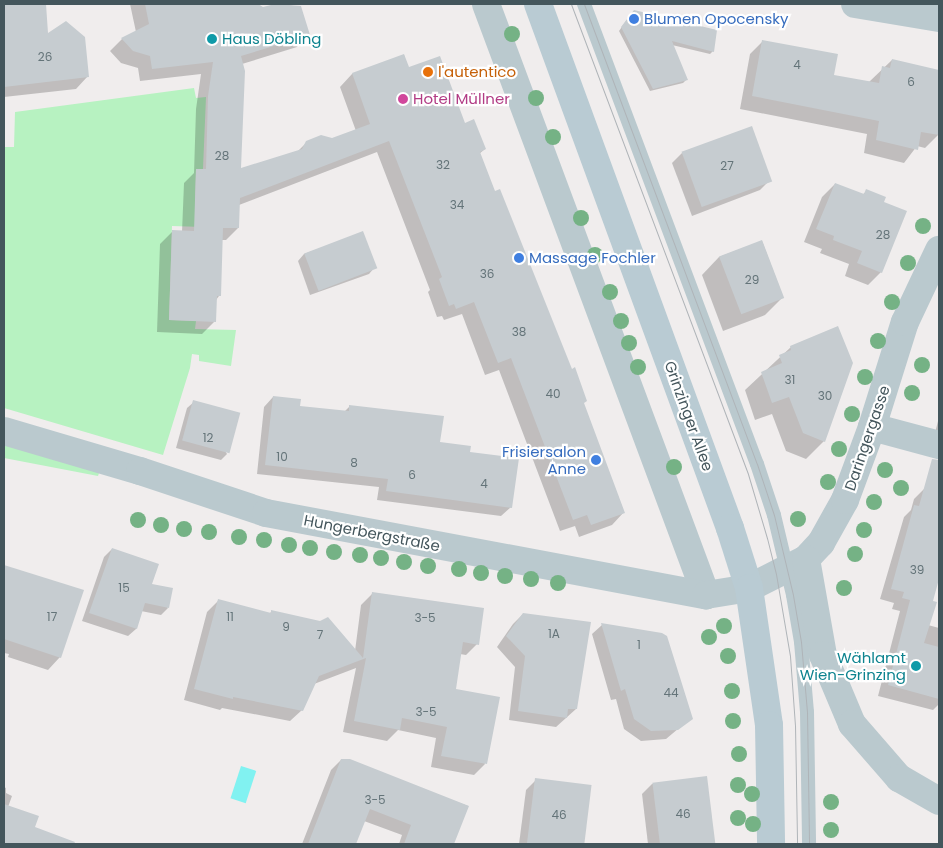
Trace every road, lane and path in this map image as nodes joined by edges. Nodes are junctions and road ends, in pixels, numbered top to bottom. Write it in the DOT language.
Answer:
graph roads {
  1 [pos="487,4"];
  2 [pos="538,4"];
  3 [pos="584,4"];
  4 [pos="855,4"];
  5 [pos="939,18"];
  6 [pos="939,250"];
  7 [pos="872,427"];
  8 [pos="4,431"];
  9 [pos="939,445"];
  10 [pos="797,564"];
  11 [pos="749,588"];
  12 [pos="706,595"];
  13 [pos="939,802"];
  14 [pos="771,844"];
  15 [pos="809,844"];
  1 -- 12 [label="street"];
  2 -- 11 [label="street, Grinzinger Allee"];
  3 -- 10 [label="lane"];
  4 -- 5 [label="street"];
  6 -- 7 [label="street, Daringergasse"];
  7 -- 9 [label="street"];
  7 -- 10 [label="street, Daringergasse"];
  8 -- 12 [label="street, Hungerbergstraße"];
  10 -- 11 [label="street, Daringergasse"];
  10 -- 13 [label="street"];
  10 -- 15 [label="lane"];
  11 -- 12 [label="street, Hungerbergstraße"];
  11 -- 14 [label="street, Grinzinger Allee"];
}
